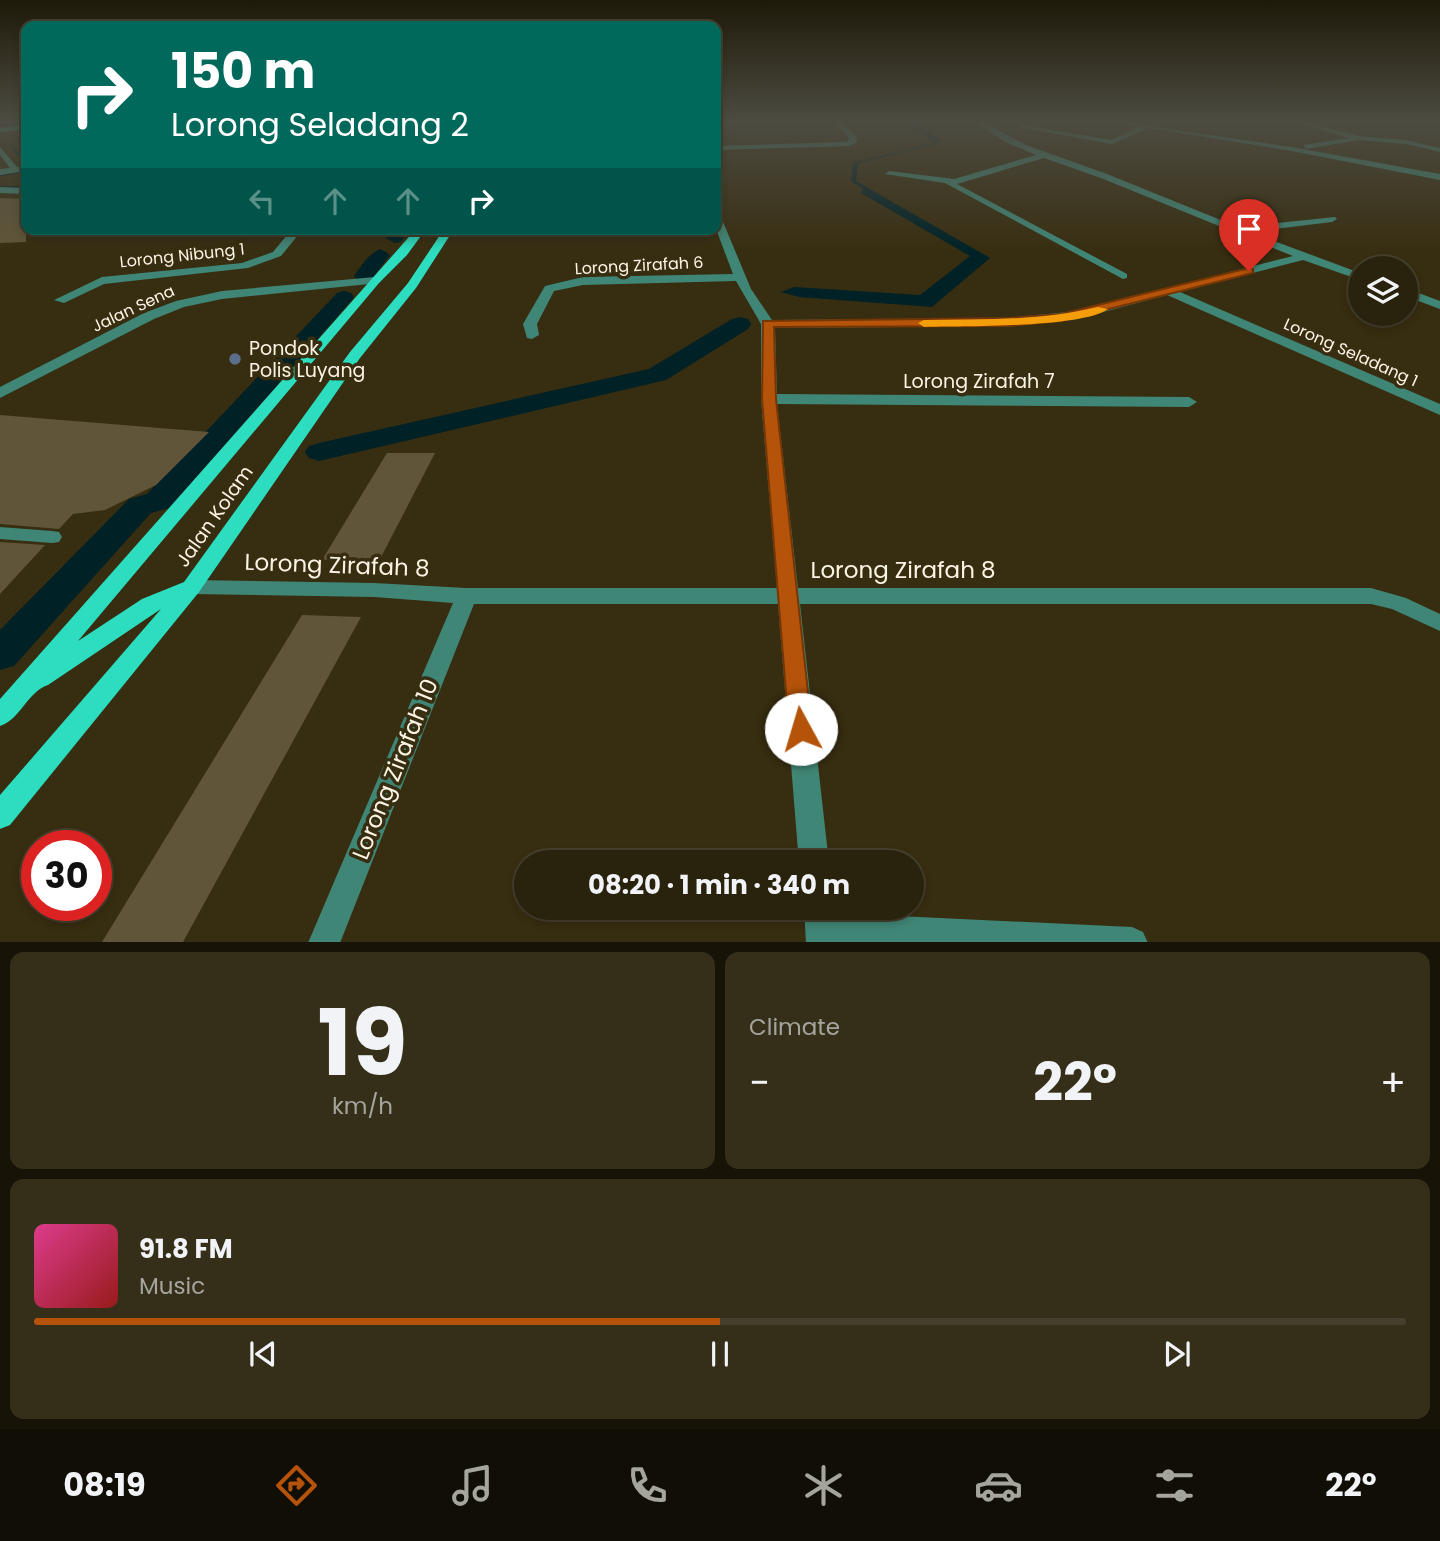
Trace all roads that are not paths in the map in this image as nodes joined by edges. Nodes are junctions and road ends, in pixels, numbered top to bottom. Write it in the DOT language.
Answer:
graph roads {
  1 [pos="11,165"];
  2 [pos="1009,165"];
  3 [pos="1074,165"];
  4 [pos="1376,165"];
  5 [pos="21,169"];
  6 [pos="15,170"];
  7 [pos="0,172"];
  8 [pos="889,174"];
  9 [pos="1440,177"];
  10 [pos="953,181"];
  11 [pos="0,190"];
  12 [pos="21,191"];
  13 [pos="1332,219"];
  14 [pos="721,230"];
  15 [pos="1237,230"];
  16 [pos="293,235"];
  17 [pos="416,235"];
  18 [pos="445,235"];
  19 [pos="1302,257"];
  20 [pos="424,266"];
  21 [pos="1348,273"];
  22 [pos="1123,276"];
  23 [pos="740,277"];
  24 [pos="375,281"];
  25 [pos="1170,292"];
  26 [pos="1440,293"];
  27 [pos="1418,297"];
  28 [pos="1421,298"];
  29 [pos="60,300"];
  30 [pos="1440,304"];
  31 [pos="768,324"];
  32 [pos="533,335"];
  33 [pos="0,393"];
  34 [pos="769,399"];
  35 [pos="1189,402"];
  36 [pos="1440,411"];
  37 [pos="0,533"];
  38 [pos="52,537"];
  39 [pos="192,587"];
  40 [pos="466,596"];
  41 [pos="787,596"];
  42 [pos="1440,623"];
  43 [pos="20,692"];
  44 [pos="0,716"];
  45 [pos="0,816"];
  46 [pos="813,850"];
  47 [pos="821,926"];
  48 [pos="324,942"];
  49 [pos="1114,942"];
  1 -- 6 [label="street"];
  2 -- 10 [label="street"];
  3 -- 15 [label="street"];
  4 -- 9 [label="street"];
  5 -- 6 [label="street"];
  6 -- 7 [label="street"];
  8 -- 10 [label="street"];
  10 -- 22 [label="street"];
  11 -- 12 [label="street"];
  13 -- 15 [label="street"];
  14 -- 23 [label="street"];
  15 -- 19 [label="street"];
  16 -- 29 [label="street, Lorong Nibung 1"];
  17 -- 24 [label="main road, Jalan Kolam"];
  18 -- 20 [label="main road, Jalan Kolam"];
  19 -- 21 [label="street"];
  19 -- 25 [label="street"];
  20 -- 24 [label="main road"];
  20 -- 39 [label="main road, Jalan Kolam"];
  23 -- 31 [label="street"];
  23 -- 32 [label="street, Lorong Zirafah 6"];
  24 -- 33 [label="street, Jalan Sena"];
  24 -- 43 [label="main road, Jalan Kolam"];
  25 -- 31 [label="street"];
  25 -- 36 [label="street, Lorong Seladang 1"];
  26 -- 28 [label="street"];
  27 -- 28 [label="street"];
  28 -- 30 [label="street"];
  31 -- 34 [label="street"];
  34 -- 35 [label="street, Lorong Zirafah 7"];
  34 -- 41 [label="street"];
  37 -- 38 [label="street"];
  39 -- 40 [label="street, Lorong Zirafah 8"];
  39 -- 43 [label="main road"];
  39 -- 45 [label="main road, Jalan Kolam"];
  40 -- 41 [label="street, Lorong Zirafah 8"];
  40 -- 48 [label="street, Lorong Zirafah 10"];
  41 -- 42 [label="street, Lorong Zirafah 8"];
  41 -- 46 [label="street"];
  43 -- 44 [label="main road, Jalan Kolam"];
  47 -- 49 [label="street"];
}
